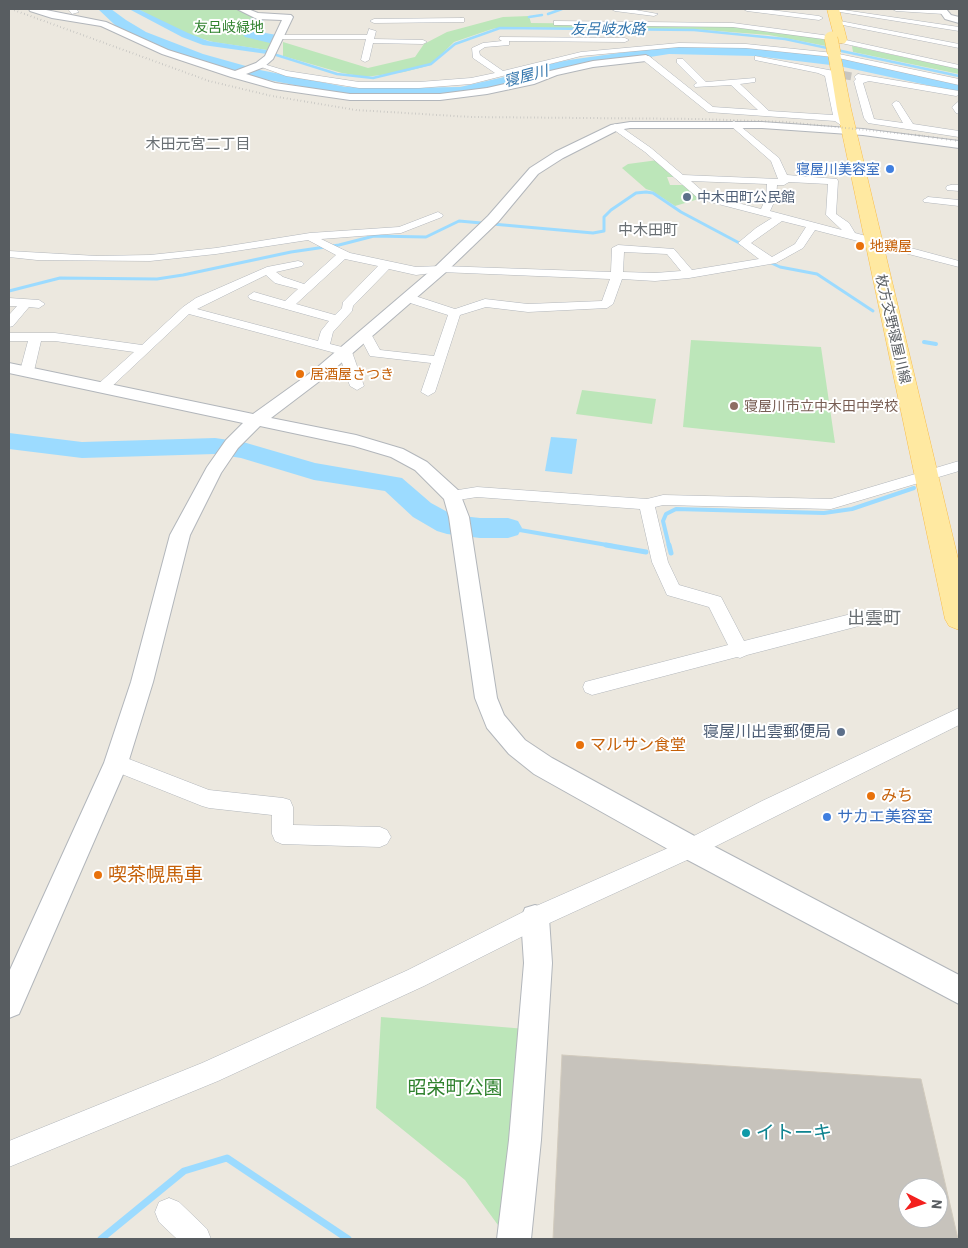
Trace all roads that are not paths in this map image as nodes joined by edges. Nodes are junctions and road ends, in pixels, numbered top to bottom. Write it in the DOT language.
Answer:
graph roads {
  1 [pos="241,9"];
  2 [pos="460,9"];
  3 [pos="614,9"];
  4 [pos="817,9"];
  5 [pos="838,9"];
  6 [pos="896,9"];
  7 [pos="907,9"];
  8 [pos="37,10"];
  9 [pos="744,10"];
  10 [pos="943,10"];
  11 [pos="604,11"];
  12 [pos="290,13"];
  13 [pos="642,13"];
  14 [pos="822,13"];
  15 [pos="662,14"];
  16 [pos="678,14"];
  17 [pos="901,20"];
  18 [pos="959,20"];
  19 [pos="679,23"];
  20 [pos="843,23"];
  21 [pos="644,24"];
  22 [pos="732,25"];
  23 [pos="821,28"];
  24 [pos="959,29"];
  25 [pos="959,36"];
  26 [pos="280,37"];
  27 [pos="370,39"];
  28 [pos="503,39"];
  29 [pos="571,39"];
  30 [pos="646,39"];
  31 [pos="632,40"];
  32 [pos="929,40"];
  33 [pos="423,42"];
  34 [pos="898,44"];
  35 [pos="959,46"];
  36 [pos="653,48"];
  37 [pos="543,49"];
  38 [pos="510,52"];
  39 [pos="581,54"];
  40 [pos="688,55"];
  41 [pos="708,55"];
  42 [pos="724,55"];
  43 [pos="839,57"];
  44 [pos="646,58"];
  45 [pos="365,60"];
  46 [pos="515,61"];
  47 [pos="680,61"];
  48 [pos="260,65"];
  49 [pos="959,67"];
  50 [pos="520,70"];
  51 [pos="503,74"];
  52 [pos="236,75"];
  53 [pos="868,79"];
  54 [pos="752,80"];
  55 [pos="733,82"];
  56 [pos="959,82"];
  57 [pos="958,93"];
  58 [pos="896,104"];
  59 [pos="959,104"];
  60 [pos="959,111"];
  61 [pos="763,113"];
  62 [pos="734,124"];
  63 [pos="762,125"];
  64 [pos="851,127"];
  65 [pos="910,127"];
  66 [pos="615,128"];
  67 [pos="959,128"];
  68 [pos="948,132"];
  69 [pos="959,134"];
  70 [pos="959,145"];
  71 [pos="682,178"];
  72 [pos="778,180"];
  73 [pos="928,200"];
  74 [pos="959,203"];
  75 [pos="764,214"];
  76 [pos="438,215"];
  77 [pos="780,218"];
  78 [pos="812,226"];
  79 [pos="850,235"];
  80 [pos="310,236"];
  81 [pos="879,243"];
  82 [pos="9,254"];
  83 [pos="343,255"];
  84 [pos="769,261"];
  85 [pos="298,264"];
  86 [pos="959,264"];
  87 [pos="386,265"];
  88 [pos="441,269"];
  89 [pos="268,271"];
  90 [pos="689,274"];
  91 [pos="618,276"];
  92 [pos="306,288"];
  93 [pos="254,296"];
  94 [pos="408,298"];
  95 [pos="9,302"];
  96 [pos="287,305"];
  97 [pos="187,310"];
  98 [pos="455,313"];
  99 [pos="337,319"];
  100 [pos="9,323"];
  101 [pos="365,335"];
  102 [pos="9,337"];
  103 [pos="35,338"];
  104 [pos="323,346"];
  105 [pos="144,350"];
  106 [pos="344,352"];
  107 [pos="439,360"];
  108 [pos="9,368"];
  109 [pos="27,371"];
  110 [pos="357,386"];
  111 [pos="102,388"];
  112 [pos="428,392"];
  113 [pos="255,421"];
  114 [pos="942,472"];
  115 [pos="452,496"];
  116 [pos="647,504"];
  117 [pos="959,541"];
  118 [pos="959,619"];
  119 [pos="855,620"];
  120 [pos="740,651"];
  121 [pos="592,687"];
  122 [pos="959,716"];
  123 [pos="116,763"];
  124 [pos="380,837"];
  125 [pos="691,848"];
  126 [pos="535,918"];
  127 [pos="959,990"];
  128 [pos="9,1004"];
  129 [pos="9,1154"];
  130 [pos="169,1212"];
  131 [pos="197,1239"];
  132 [pos="514,1239"];
  1 -- 12 [label="street"];
  2 -- 27 [label="street"];
  3 -- 11 [label="street"];
  3 -- 13 [label="street"];
  4 -- 14 [label="street"];
  5 -- 17 [label="street"];
  5 -- 20 [label="street"];
  5 -- 43 [label="main road, 枚方交野寝屋川線"];
  6 -- 7 [label="street"];
  7 -- 10 [label="street"];
  7 -- 17 [label="street"];
  8 -- 52 [label="street"];
  9 -- 14 [label="street"];
  10 -- 18 [label="street"];
  12 -- 26 [label="street"];
  13 -- 15 [label="street"];
  13 -- 21 [label="street"];
  13 -- 21 [label="street"];
  14 -- 23 [label="street"];
  14 -- 43 [label="main road, 枚方交野寝屋川線"];
  16 -- 19 [label="street"];
  17 -- 24 [label="street"];
  19 -- 21 [label="street"];
  19 -- 22 [label="street"];
  20 -- 32 [label="street"];
  20 -- 43 [label="street"];
  22 -- 23 [label="street"];
  22 -- 43 [label="street"];
  23 -- 43 [label="street"];
  25 -- 32 [label="street"];
  26 -- 27 [label="street"];
  26 -- 48 [label="street"];
  27 -- 33 [label="street"];
  27 -- 45 [label="street"];
  28 -- 37 [label="street"];
  28 -- 38 [label="street"];
  28 -- 51 [label="street"];
  29 -- 31 [label="street"];
  29 -- 37 [label="street"];
  29 -- 39 [label="street"];
  30 -- 36 [label="street"];
  32 -- 35 [label="street"];
  34 -- 43 [label="street"];
  36 -- 39 [label="street"];
  36 -- 43 [label="street"];
  37 -- 39 [label="street"];
  37 -- 50 [label="street"];
  40 -- 44 [label="street"];
  41 -- 42 [label="street"];
  43 -- 43 [label="street"];
  43 -- 49 [label="street"];
  43 -- 53 [label="street"];
  43 -- 56 [label="street"];
  43 -- 57 [label="street"];
  43 -- 64 [label="main road, 枚方交野寝屋川線"];
  44 -- 52 [label="street"];
  44 -- 61 [label="street"];
  46 -- 50 [label="street"];
  47 -- 55 [label="street"];
  48 -- 51 [label="street"];
  48 -- 52 [label="street"];
  50 -- 51 [label="street"];
  53 -- 57 [label="street"];
  53 -- 65 [label="street"];
  54 -- 55 [label="street"];
  55 -- 61 [label="street"];
  58 -- 65 [label="street"];
  59 -- 60 [label="street"];
  61 -- 63 [label="street"];
  61 -- 64 [label="street"];
  62 -- 63 [label="street"];
  62 -- 66 [label="street"];
  62 -- 72 [label="street"];
  63 -- 64 [label="street"];
  64 -- 70 [label="street"];
  64 -- 81 [label="main road, 枚方交野寝屋川線"];
  65 -- 68 [label="street"];
  66 -- 71 [label="street"];
  66 -- 88 [label="street"];
  67 -- 68 [label="street"];
  68 -- 69 [label="street"];
  71 -- 72 [label="street"];
  71 -- 75 [label="street"];
  72 -- 75 [label="street"];
  72 -- 79 [label="street"];
  73 -- 74 [label="street"];
  75 -- 77 [label="street"];
  76 -- 80 [label="street"];
  77 -- 78 [label="street"];
  77 -- 84 [label="street"];
  78 -- 79 [label="street"];
  78 -- 84 [label="street"];
  79 -- 81 [label="street"];
  80 -- 82 [label="street"];
  80 -- 83 [label="street"];
  81 -- 86 [label="street"];
  81 -- 114 [label="main road, 枚方交野寝屋川線"];
  83 -- 87 [label="street"];
  83 -- 92 [label="street"];
  84 -- 90 [label="street"];
  85 -- 89 [label="street"];
  87 -- 88 [label="street"];
  87 -- 99 [label="street"];
  88 -- 91 [label="street"];
  88 -- 94 [label="street"];
  89 -- 92 [label="street"];
  89 -- 97 [label="street"];
  90 -- 91 [label="street"];
  90 -- 91 [label="street"];
  91 -- 98 [label="street"];
  92 -- 96 [label="street"];
  93 -- 96 [label="street"];
  94 -- 98 [label="street"];
  94 -- 101 [label="street"];
  95 -- 100 [label="street"];
  96 -- 99 [label="street"];
  97 -- 104 [label="street"];
  97 -- 105 [label="street"];
  98 -- 107 [label="street"];
  99 -- 104 [label="street"];
  101 -- 106 [label="street"];
  101 -- 107 [label="street"];
  102 -- 103 [label="street"];
  103 -- 105 [label="street"];
  103 -- 109 [label="street"];
  104 -- 106 [label="street"];
  105 -- 111 [label="street"];
  106 -- 110 [label="street"];
  106 -- 113 [label="street"];
  107 -- 112 [label="street"];
  108 -- 109 [label="street"];
  109 -- 111 [label="street"];
  111 -- 113 [label="street"];
  113 -- 115 [label="street"];
  113 -- 123 [label="street"];
  114 -- 116 [label="street"];
  114 -- 117 [label="main road, 枚方交野寝屋川線"];
  114 -- 118 [label="main road, 枚方交野寝屋川線"];
  115 -- 116 [label="street"];
  115 -- 125 [label="street"];
  116 -- 120 [label="street"];
  119 -- 120 [label="street"];
  120 -- 121 [label="street"];
  122 -- 125 [label="street"];
  123 -- 124 [label="street"];
  123 -- 128 [label="street"];
  125 -- 126 [label="street"];
  125 -- 127 [label="street"];
  126 -- 129 [label="street"];
  126 -- 132 [label="street"];
  130 -- 131 [label="street"];
}
